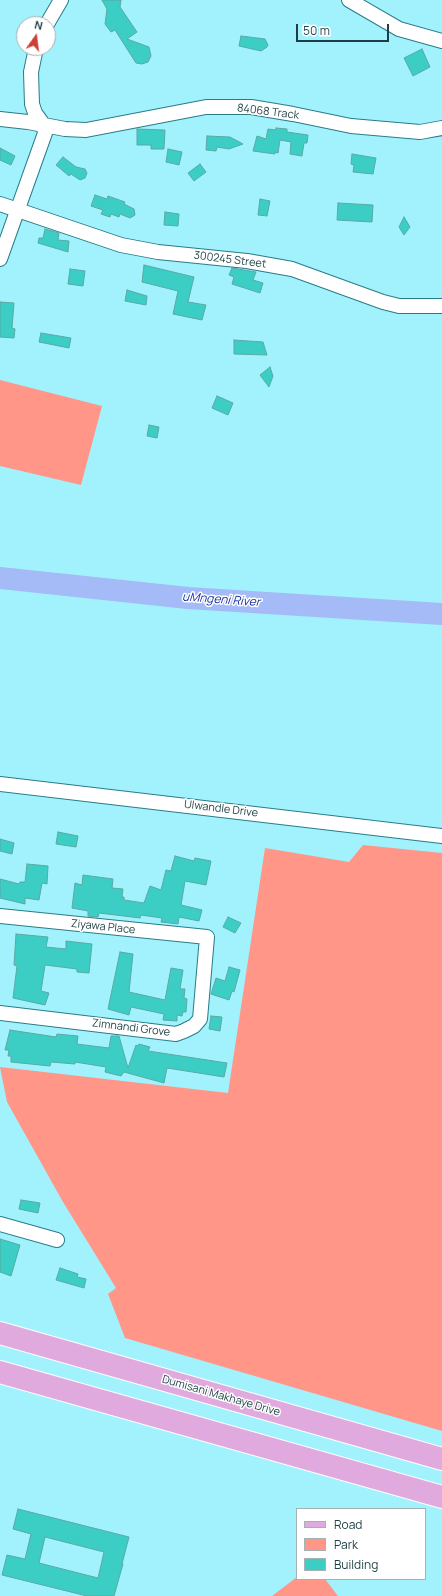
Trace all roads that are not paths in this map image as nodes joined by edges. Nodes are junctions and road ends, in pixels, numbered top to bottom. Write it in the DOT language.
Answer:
graph roads {
  1 [pos="61,0"];
  2 [pos="349,0"];
  3 [pos="52,16"];
  4 [pos="442,41"];
  5 [pos="34,56"];
  6 [pos="0,119"];
  7 [pos="43,124"];
  8 [pos="442,128"];
  9 [pos="7,206"];
  10 [pos="0,259"];
  11 [pos="442,306"];
  12 [pos="0,784"];
  13 [pos="442,836"];
  14 [pos="0,916"];
  15 [pos="207,937"];
  16 [pos="0,1013"];
  17 [pos="0,1224"];
  18 [pos="57,1240"];
  19 [pos="0,1333"];
  20 [pos="0,1372"];
  21 [pos="442,1459"];
  22 [pos="442,1497"];
  1 -- 3 [label="street"];
  2 -- 4 [label="street"];
  5 -- 7 [label="street"];
  6 -- 7 [label="street, 84068 Track"];
  7 -- 8 [label="street, 84068 Track"];
  7 -- 9 [label="street"];
  9 -- 10 [label="street"];
  9 -- 11 [label="street, 300245 Street"];
  12 -- 13 [label="street, Ulwandle Drive"];
  14 -- 15 [label="street, Ziyawa Place"];
  15 -- 16 [label="street, Zimnandi Grove"];
  17 -- 18 [label="street"];
  19 -- 21 [label="main road, Dumisani Makhaye Drive"];
  20 -- 22 [label="main road"];
}
